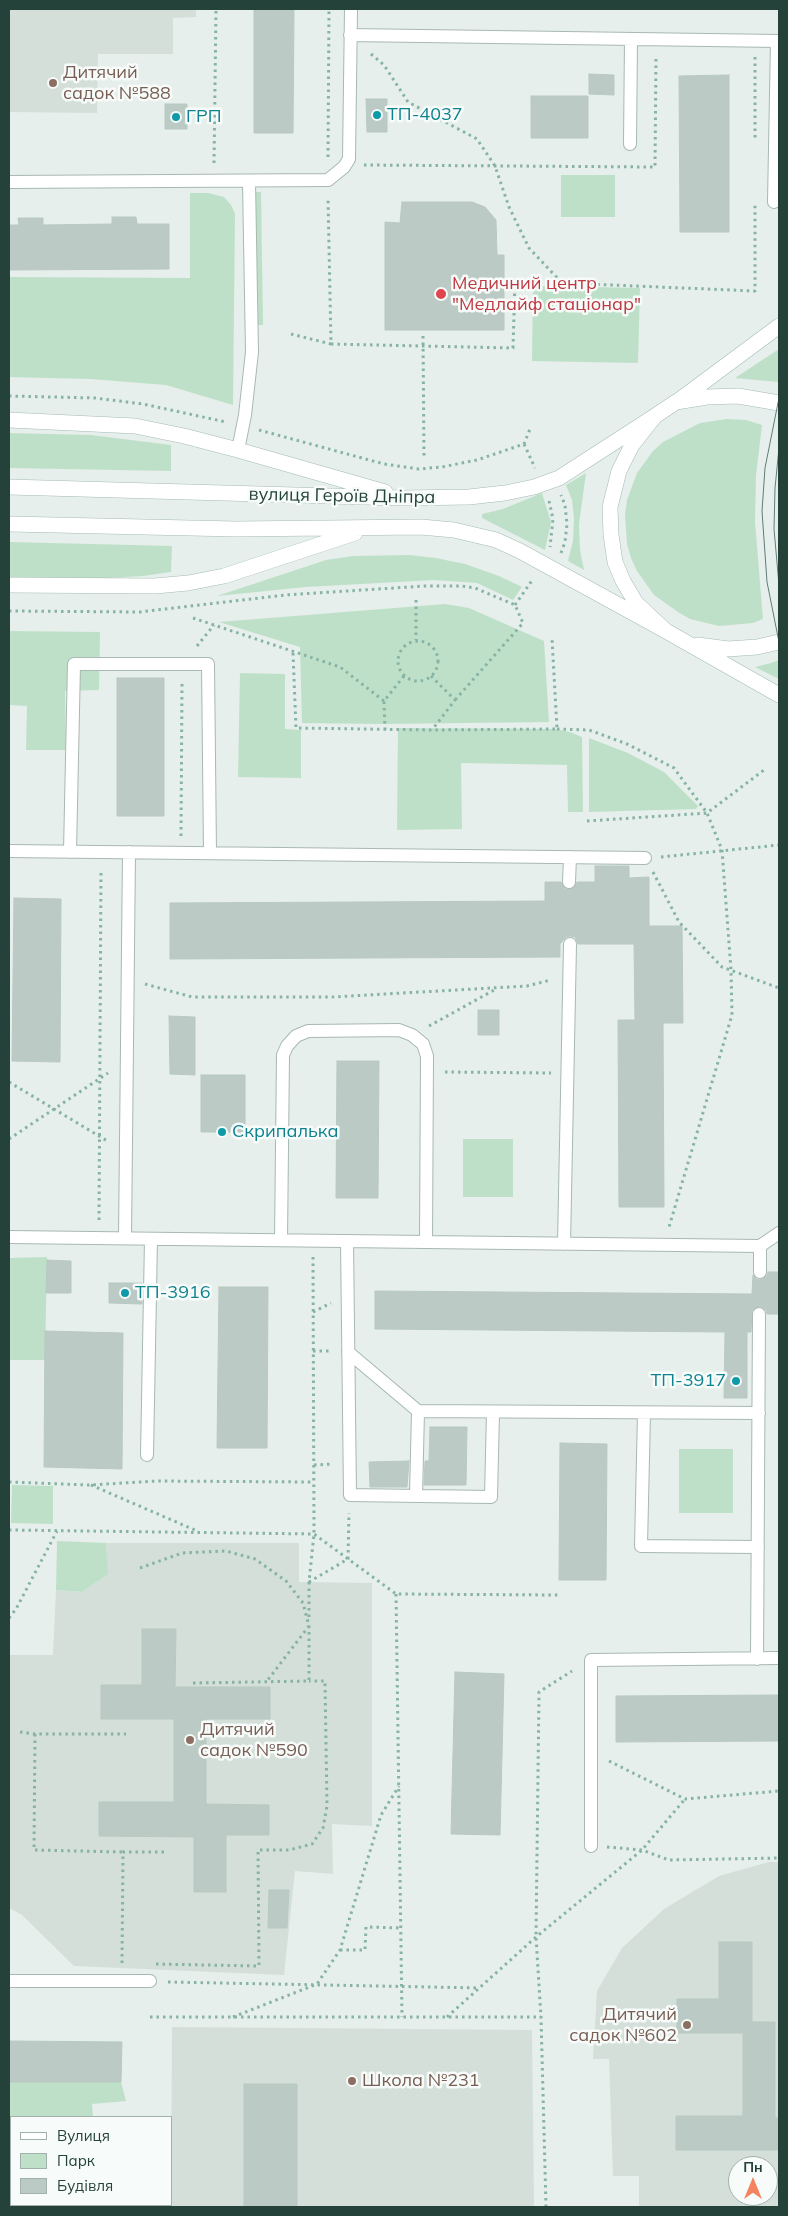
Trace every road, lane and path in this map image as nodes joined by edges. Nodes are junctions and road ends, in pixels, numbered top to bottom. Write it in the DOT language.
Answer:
graph roads {
  1 [pos="216,9"];
  2 [pos="330,9"];
  3 [pos="351,9"];
  4 [pos="329,35"];
  5 [pos="350,36"];
  6 [pos="631,39"];
  7 [pos="778,41"];
  8 [pos="656,50"];
  9 [pos="630,144"];
  10 [pos="361,165"];
  11 [pos="495,166"];
  12 [pos="214,170"];
  13 [pos="328,180"];
  14 [pos="9,182"];
  15 [pos="249,182"];
  16 [pos="774,202"];
  17 [pos="562,283"];
  18 [pos="755,291"];
  19 [pos="779,326"];
  20 [pos="291,334"];
  21 [pos="423,336"];
  22 [pos="331,344"];
  23 [pos="423,347"];
  24 [pos="9,396"];
  25 [pos="676,402"];
  26 [pos="779,403"];
  27 [pos="655,416"];
  28 [pos="9,420"];
  29 [pos="243,426"];
  30 [pos="530,429"];
  31 [pos="524,444"];
  32 [pos="238,450"];
  33 [pos="424,457"];
  34 [pos="543,484"];
  35 [pos="9,488"];
  36 [pos="560,492"];
  37 [pos="403,498"];
  38 [pos="9,524"];
  39 [pos="374,528"];
  40 [pos="560,556"];
  41 [pos="543,562"];
  42 [pos="9,585"];
  43 [pos="416,600"];
  44 [pos="515,605"];
  45 [pos="9,611"];
  46 [pos="193,618"];
  47 [pos="214,625"];
  48 [pos="666,631"];
  49 [pos="552,638"];
  50 [pos="416,640"];
  51 [pos="779,642"];
  52 [pos="689,644"];
  53 [pos="294,653"];
  54 [pos="182,664"];
  55 [pos="404,676"];
  56 [pos="431,676"];
  57 [pos="779,695"];
  58 [pos="455,700"];
  59 [pos="384,701"];
  60 [pos="557,729"];
  61 [pos="385,730"];
  62 [pos="432,730"];
  63 [pos="764,770"];
  64 [pos="707,813"];
  65 [pos="587,821"];
  66 [pos="779,844"];
  67 [pos="722,850"];
  68 [pos="9,851"];
  69 [pos="70,852"];
  70 [pos="100,852"];
  71 [pos="129,852"];
  72 [pos="180,853"];
  73 [pos="210,853"];
  74 [pos="570,858"];
  75 [pos="645,858"];
  76 [pos="569,882"];
  77 [pos="570,944"];
  78 [pos="731,970"];
  79 [pos="569,976"];
  80 [pos="128,979"];
  81 [pos="499,988"];
  82 [pos="779,988"];
  83 [pos="412,1035"];
  84 [pos="127,1060"];
  85 [pos="427,1072"];
  86 [pos="567,1073"];
  87 [pos="101,1078"];
  88 [pos="9,1082"];
  89 [pos="54,1110"];
  90 [pos="100,1137"];
  91 [pos="9,1139"];
  92 [pos="126,1153"];
  93 [pos="779,1233"];
  94 [pos="9,1237"];
  95 [pos="98,1238"];
  96 [pos="125,1238"];
  97 [pos="151,1239"];
  98 [pos="281,1240"];
  99 [pos="313,1241"];
  100 [pos="347,1241"];
  101 [pos="426,1242"];
  102 [pos="564,1244"];
  103 [pos="664,1245"];
  104 [pos="760,1246"];
  105 [pos="760,1272"];
  106 [pos="759,1314"];
  107 [pos="348,1352"];
  108 [pos="418,1411"];
  109 [pos="493,1412"];
  110 [pos="644,1413"];
  111 [pos="759,1413"];
  112 [pos="147,1455"];
  113 [pos="9,1482"];
  114 [pos="314,1482"];
  115 [pos="90,1485"];
  116 [pos="350,1495"];
  117 [pos="416,1496"];
  118 [pos="9,1530"];
  119 [pos="57,1531"];
  120 [pos="200,1532"];
  121 [pos="314,1534"];
  122 [pos="758,1547"];
  123 [pos="348,1559"];
  124 [pos="140,1568"];
  125 [pos="309,1582"];
  126 [pos="396,1594"];
  127 [pos="558,1595"];
  128 [pos="9,1618"];
  129 [pos="309,1626"];
  130 [pos="779,1658"];
  131 [pos="757,1659"];
  132 [pos="591,1660"];
  133 [pos="267,1681"];
  134 [pos="309,1681"];
  135 [pos="193,1683"];
  136 [pos="20,1732"];
  137 [pos="34,1734"];
  138 [pos="126,1734"];
  139 [pos="591,1752"];
  140 [pos="399,1786"];
  141 [pos="779,1791"];
  142 [pos="685,1799"];
  143 [pos="591,1846"];
  144 [pos="642,1850"];
  145 [pos="123,1852"];
  146 [pos="167,1852"];
  147 [pos="779,1858"];
  148 [pos="401,1928"];
  149 [pos="536,1937"];
  150 [pos="340,1950"];
  151 [pos="132,1963"];
  152 [pos="152,1964"];
  153 [pos="9,1981"];
  154 [pos="150,1981"];
  155 [pos="317,1984"];
  156 [pos="402,1985"];
  157 [pos="480,1988"];
  158 [pos="150,2017"];
  159 [pos="231,2017"];
  160 [pos="402,2017"];
  161 [pos="447,2017"];
  162 [pos="541,2017"];
  163 [pos="546,2207"];
  1 -- 12 [label="path"];
  2 -- 4 [label="path"];
  3 -- 5 [label="lane"];
  4 -- 5 [label="path"];
  4 -- 13 [label="path"];
  5 -- 6 [label="lane"];
  5 -- 11 [label="path"];
  5 -- 13 [label="lane"];
  6 -- 7 [label="lane"];
  6 -- 9 [label="lane"];
  7 -- 16 [label="lane"];
  8 -- 11 [label="path"];
  10 -- 11 [label="path"];
  11 -- 17 [label="path"];
  13 -- 15 [label="lane"];
  13 -- 22 [label="path"];
  14 -- 15 [label="lane"];
  15 -- 29 [label="lane"];
  17 -- 18 [label="path"];
  17 -- 23 [label="path"];
  19 -- 25 [label="main road"];
  20 -- 22 [label="path"];
  21 -- 23 [label="path"];
  22 -- 23 [label="path"];
  23 -- 33 [label="path"];
  24 -- 29 [label="path"];
  25 -- 26 [label="main road"];
  25 -- 27 [label="main road, вулиця Героїв Дніпра"];
  27 -- 34 [label="main road, вулиця Героїв Дніпра"];
  27 -- 48 [label="main road"];
  28 -- 32 [label="main road"];
  29 -- 31 [label="path"];
  29 -- 32 [label="lane"];
  30 -- 31 [label="path"];
  31 -- 34 [label="path"];
  32 -- 37 [label="main road"];
  34 -- 37 [label="main road, вулиця Героїв Дніпра"];
  34 -- 41 [label="path"];
  35 -- 37 [label="main road, вулиця Героїв Дніпра"];
  36 -- 40 [label="path"];
  38 -- 39 [label="main road, вулиця Героїв Дніпра"];
  39 -- 41 [label="main road, вулиця Героїв Дніпра"];
  39 -- 42 [label="main road, вулиця Героїв Дніпра"];
  41 -- 44 [label="path"];
  41 -- 48 [label="main road, вулиця Героїв Дніпра"];
  43 -- 50 [label="path"];
  44 -- 45 [label="path"];
  44 -- 58 [label="path"];
  46 -- 47 [label="path"];
  47 -- 53 [label="path"];
  47 -- 54 [label="path"];
  48 -- 52 [label="main road"];
  49 -- 60 [label="path"];
  50 -- 55 [label="path"];
  50 -- 56 [label="path"];
  51 -- 52 [label="main road"];
  52 -- 57 [label="main road"];
  53 -- 59 [label="path"];
  53 -- 61 [label="path"];
  54 -- 69 [label="lane"];
  54 -- 72 [label="path"];
  54 -- 73 [label="lane"];
  55 -- 56 [label="path"];
  55 -- 59 [label="path"];
  56 -- 58 [label="path"];
  58 -- 62 [label="path"];
  59 -- 61 [label="path"];
  60 -- 62 [label="path"];
  60 -- 64 [label="path"];
  61 -- 62 [label="path"];
  63 -- 64 [label="path"];
  64 -- 65 [label="path"];
  64 -- 67 [label="path"];
  66 -- 67 [label="path"];
  67 -- 75 [label="path"];
  67 -- 78 [label="path"];
  68 -- 69 [label="lane"];
  69 -- 70 [label="lane"];
  70 -- 71 [label="lane"];
  70 -- 87 [label="path"];
  71 -- 72 [label="lane"];
  71 -- 80 [label="lane"];
  72 -- 73 [label="lane"];
  73 -- 74 [label="lane"];
  74 -- 75 [label="lane"];
  74 -- 76 [label="lane"];
  75 -- 78 [label="path"];
  77 -- 79 [label="lane"];
  78 -- 82 [label="path"];
  78 -- 103 [label="path"];
  79 -- 81 [label="path"];
  79 -- 86 [label="lane"];
  80 -- 81 [label="path"];
  80 -- 84 [label="lane"];
  81 -- 83 [label="path"];
  83 -- 85 [label="lane"];
  83 -- 98 [label="lane"];
  84 -- 87 [label="path"];
  84 -- 92 [label="lane"];
  85 -- 86 [label="path"];
  85 -- 101 [label="lane"];
  86 -- 102 [label="lane"];
  87 -- 89 [label="path"];
  87 -- 90 [label="path"];
  88 -- 89 [label="path"];
  89 -- 90 [label="path"];
  89 -- 91 [label="path"];
  90 -- 92 [label="path"];
  90 -- 95 [label="path"];
  92 -- 96 [label="lane"];
  93 -- 104 [label="lane"];
  94 -- 95 [label="lane"];
  95 -- 96 [label="lane"];
  96 -- 97 [label="lane"];
  97 -- 98 [label="lane"];
  97 -- 112 [label="lane"];
  98 -- 99 [label="lane"];
  99 -- 100 [label="lane"];
  99 -- 114 [label="path"];
  100 -- 101 [label="lane"];
  100 -- 107 [label="lane"];
  101 -- 102 [label="lane"];
  102 -- 103 [label="lane"];
  103 -- 104 [label="lane"];
  104 -- 105 [label="lane"];
  106 -- 111 [label="lane"];
  107 -- 108 [label="lane"];
  107 -- 116 [label="lane"];
  108 -- 109 [label="lane"];
  108 -- 117 [label="lane"];
  109 -- 110 [label="lane"];
  109 -- 117 [label="lane"];
  110 -- 111 [label="lane"];
  110 -- 122 [label="lane"];
  111 -- 122 [label="lane"];
  113 -- 115 [label="path"];
  114 -- 115 [label="path"];
  114 -- 121 [label="path"];
  115 -- 120 [label="path"];
  116 -- 117 [label="lane"];
  116 -- 123 [label="path"];
  118 -- 119 [label="path"];
  119 -- 120 [label="path"];
  119 -- 128 [label="path"];
  120 -- 121 [label="path"];
  121 -- 123 [label="path"];
  121 -- 125 [label="path"];
  122 -- 131 [label="lane"];
  123 -- 125 [label="path"];
  123 -- 126 [label="path"];
  124 -- 129 [label="path"];
  125 -- 129 [label="path"];
  126 -- 127 [label="path"];
  126 -- 140 [label="path"];
  129 -- 133 [label="path"];
  129 -- 134 [label="path"];
  130 -- 131 [label="lane"];
  131 -- 132 [label="lane"];
  132 -- 139 [label="lane"];
  132 -- 149 [label="path"];
  133 -- 134 [label="path"];
  133 -- 135 [label="path"];
  134 -- 152 [label="path"];
  136 -- 137 [label="path"];
  137 -- 138 [label="path"];
  137 -- 145 [label="path"];
  139 -- 142 [label="path"];
  139 -- 143 [label="lane"];
  140 -- 148 [label="path"];
  140 -- 150 [label="path"];
  141 -- 142 [label="path"];
  142 -- 144 [label="path"];
  143 -- 144 [label="path"];
  144 -- 147 [label="path"];
  144 -- 149 [label="path"];
  145 -- 146 [label="path"];
  145 -- 151 [label="path"];
  148 -- 150 [label="path"];
  148 -- 156 [label="path"];
  149 -- 157 [label="path"];
  149 -- 162 [label="path"];
  150 -- 155 [label="path"];
  153 -- 154 [label="lane"];
  154 -- 155 [label="path"];
  155 -- 156 [label="path"];
  155 -- 159 [label="path"];
  156 -- 157 [label="path"];
  156 -- 160 [label="path"];
  157 -- 161 [label="path"];
  158 -- 159 [label="path"];
  159 -- 160 [label="path"];
  160 -- 161 [label="path"];
  161 -- 162 [label="path"];
  162 -- 163 [label="path"];
}
